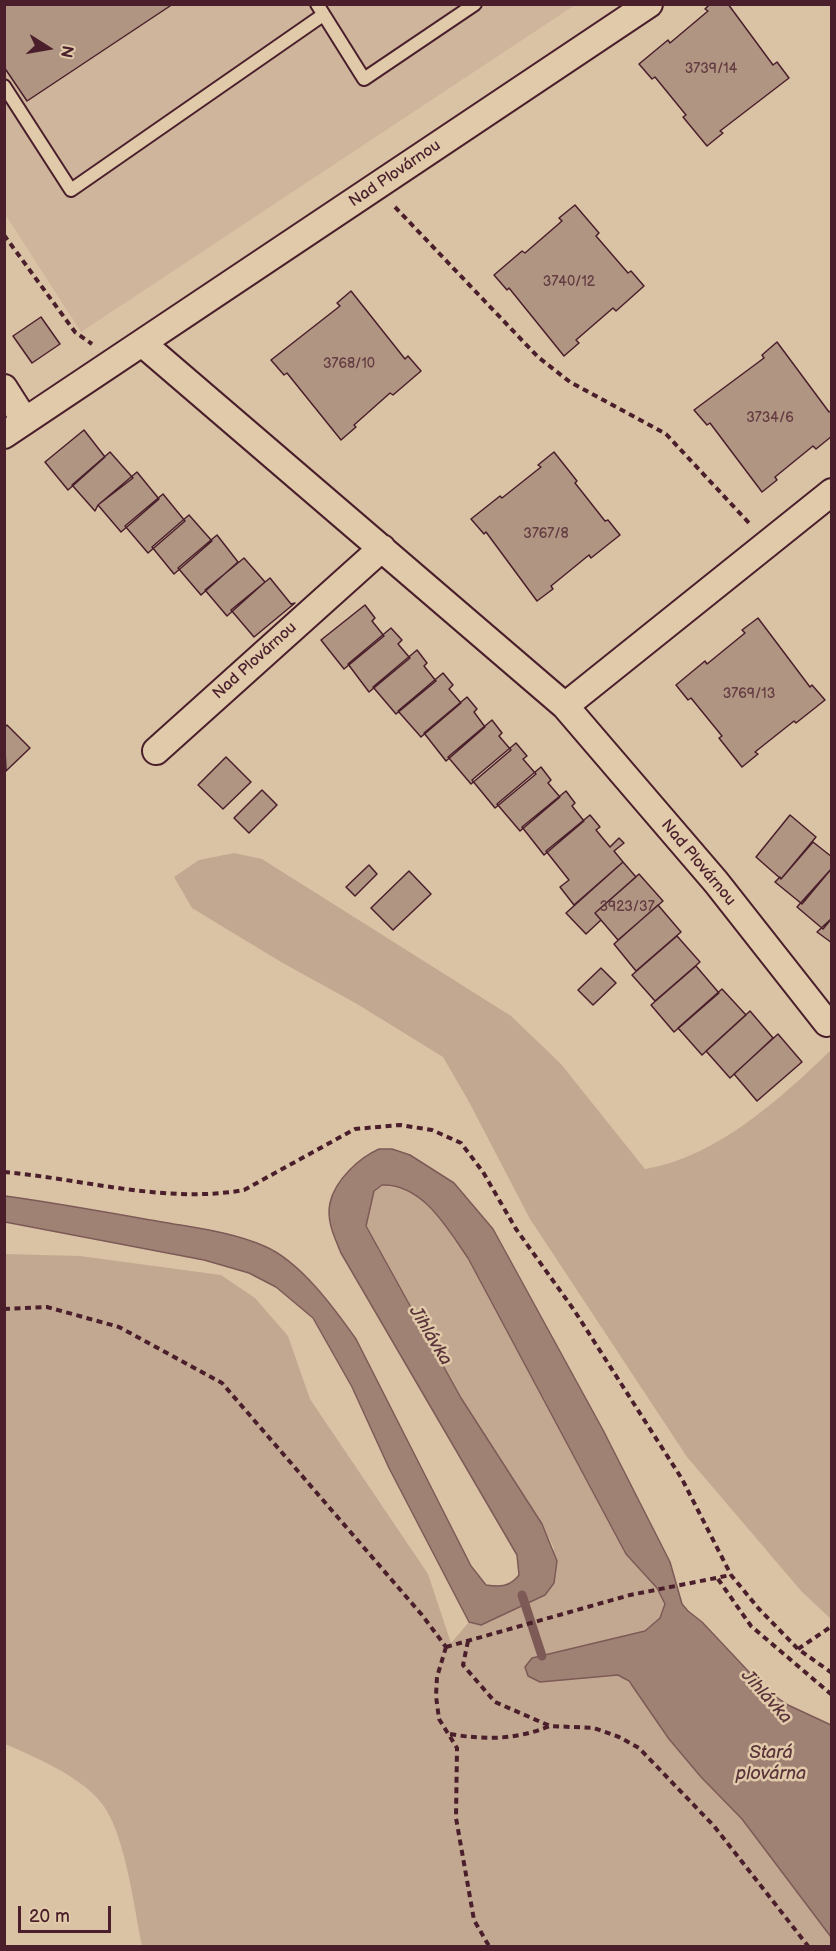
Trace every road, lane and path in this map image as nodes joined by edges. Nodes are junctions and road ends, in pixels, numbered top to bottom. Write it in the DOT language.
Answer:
graph roads {
  1 [pos="475,4"];
  2 [pos="648,4"];
  3 [pos="320,10"];
  4 [pos="4,87"];
  5 [pos="376,187"];
  6 [pos="4,235"];
  7 [pos="142,343"];
  8 [pos="117,359"];
  9 [pos="4,388"];
  10 [pos="15,428"];
  11 [pos="831,492"];
  12 [pos="768,543"];
  13 [pos="382,548"];
  14 [pos="565,706"];
  15 [pos="156,751"];
  16 [pos="826,1023"];
  17 [pos="4,1172"];
  18 [pos="4,1309"];
  19 [pos="731,1575"];
  20 [pos="718,1579"];
  21 [pos="831,1626"];
  22 [pos="468,1641"];
  23 [pos="446,1647"];
  24 [pos="798,1649"];
  25 [pos="831,1673"];
  26 [pos="831,1695"];
  27 [pos="550,1726"];
  28 [pos="449,1734"];
  29 [pos="489,1947"];
  30 [pos="808,1947"];
  1 -- 3 [label="lane"];
  2 -- 5 [label="street, Nad Plovárnou"];
  3 -- 4 [label="lane"];
  5 -- 7 [label="street, Nad Plovárnou"];
  5 -- 12 [label="path"];
  6 -- 8 [label="path"];
  7 -- 8 [label="street, Nad Plovárnou"];
  7 -- 13 [label="street, Nad Plovárnou"];
  8 -- 10 [label="street, Nad Plovárnou"];
  9 -- 10 [label="street"];
  11 -- 12 [label="street"];
  12 -- 14 [label="street"];
  13 -- 14 [label="street, Nad Plovárnou"];
  13 -- 15 [label="street, Nad Plovárnou"];
  14 -- 16 [label="street, Nad Plovárnou"];
  17 -- 19 [label="path"];
  18 -- 23 [label="path"];
  19 -- 20 [label="path"];
  19 -- 24 [label="path"];
  20 -- 22 [label="path"];
  20 -- 26 [label="path"];
  21 -- 24 [label="path"];
  22 -- 23 [label="path"];
  22 -- 27 [label="path"];
  23 -- 28 [label="path"];
  24 -- 25 [label="path"];
  27 -- 28 [label="path"];
  27 -- 30 [label="path"];
  28 -- 29 [label="path"];
}
